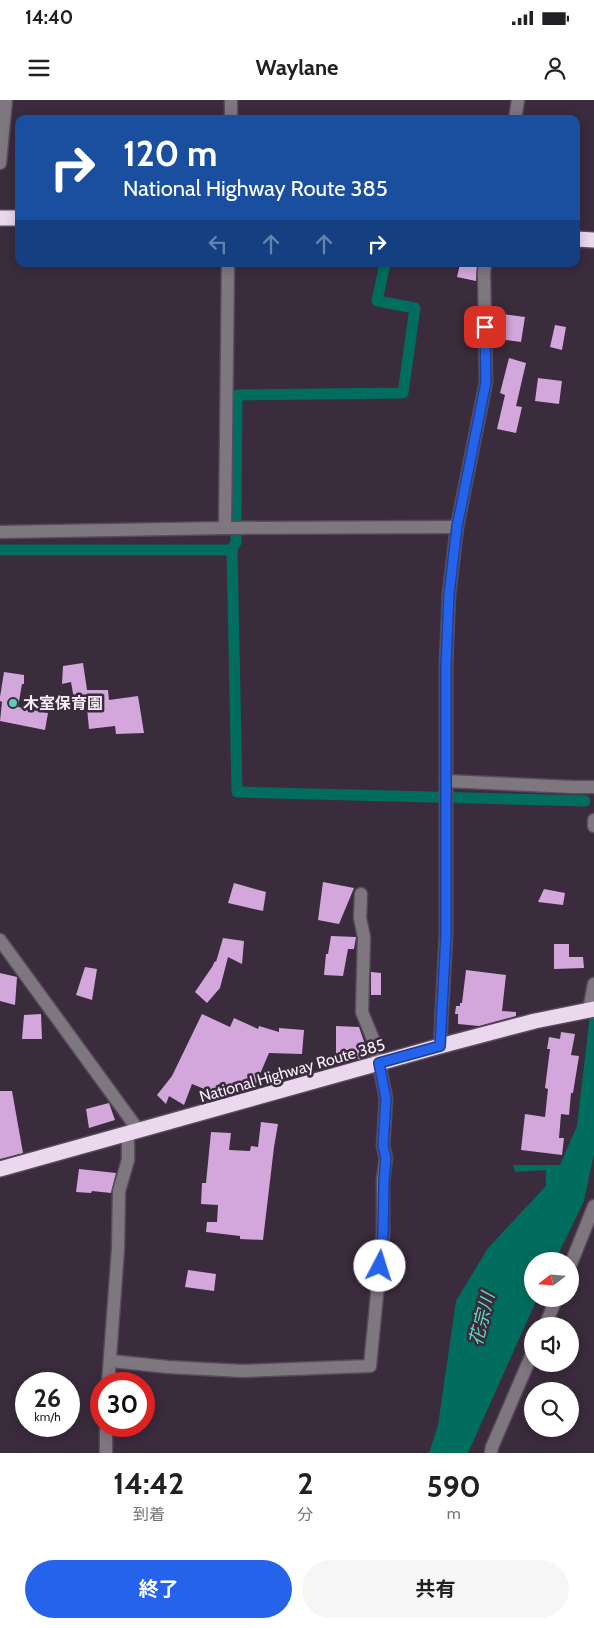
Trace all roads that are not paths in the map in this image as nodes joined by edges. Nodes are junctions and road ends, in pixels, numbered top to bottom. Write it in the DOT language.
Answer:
graph roads {
  1 [pos="231,100"];
  2 [pos="518,100"];
  3 [pos="4,102"];
  4 [pos="231,115"];
  5 [pos="516,115"];
  6 [pos="0,163"];
  7 [pos="0,218"];
  8 [pos="15,218"];
  9 [pos="580,239"];
  10 [pos="594,240"];
  11 [pos="228,267"];
  12 [pos="485,267"];
  13 [pos="457,527"];
  14 [pos="225,528"];
  15 [pos="0,532"];
  16 [pos="446,784"];
  17 [pos="594,787"];
  18 [pos="594,820"];
  19 [pos="594,826"];
  20 [pos="361,894"];
  21 [pos="0,940"];
  22 [pos="594,984"];
  23 [pos="591,1009"];
  24 [pos="440,1046"];
  25 [pos="379,1063"];
  26 [pos="134,1132"];
  27 [pos="0,1169"];
  28 [pos="594,1206"];
  29 [pos="576,1252"];
  30 [pos="110,1361"];
  31 [pos="109,1372"];
  32 [pos="524,1372"];
  33 [pos="107,1437"];
  34 [pos="494,1452"];
  35 [pos="106,1453"];
  1 -- 4 [label="street"];
  2 -- 5 [label="street"];
  3 -- 6 [label="street"];
  7 -- 8 [label="highway"];
  9 -- 10 [label="highway"];
  11 -- 14 [label="street"];
  12 -- 13 [label="street"];
  13 -- 14 [label="street"];
  13 -- 16 [label="street"];
  14 -- 15 [label="street"];
  16 -- 17 [label="street"];
  16 -- 24 [label="street"];
  18 -- 19 [label="street"];
  20 -- 25 [label="street"];
  21 -- 26 [label="street"];
  22 -- 23 [label="street"];
  23 -- 24 [label="highway, National Highway Route 385"];
  24 -- 25 [label="highway, National Highway Route 385"];
  25 -- 26 [label="highway, National Highway Route 385"];
  25 -- 30 [label="street"];
  26 -- 27 [label="highway, National Highway Route 385"];
  26 -- 30 [label="street"];
  28 -- 29 [label="street"];
  30 -- 31 [label="street"];
  32 -- 34 [label="street"];
  33 -- 35 [label="street"];
}
